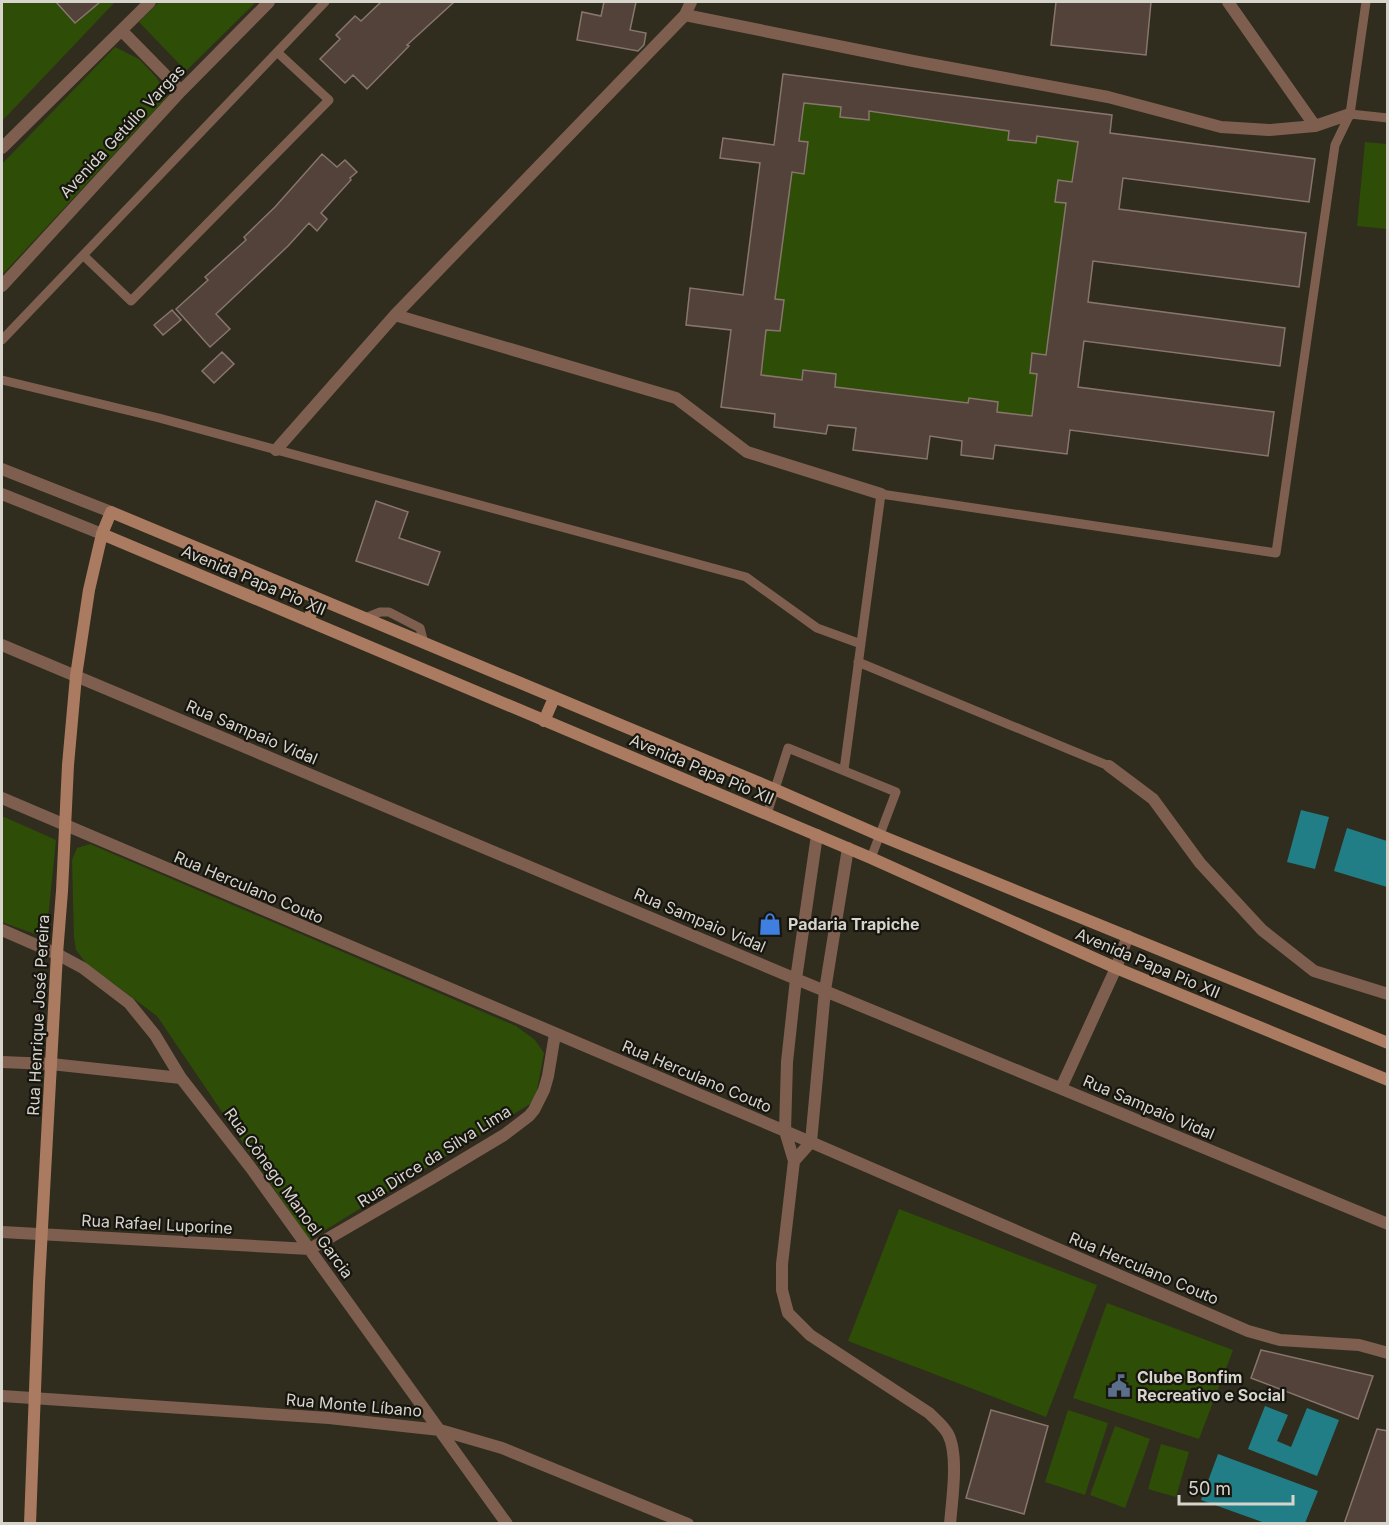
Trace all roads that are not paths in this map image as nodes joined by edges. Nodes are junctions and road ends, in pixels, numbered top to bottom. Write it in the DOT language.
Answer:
graph roads {
  1 [pos="150,2"];
  2 [pos="268,2"];
  3 [pos="325,2"];
  4 [pos="691,2"];
  5 [pos="1228,2"];
  6 [pos="1366,2"];
  7 [pos="685,15"];
  8 [pos="122,31"];
  9 [pos="277,52"];
  10 [pos="181,91"];
  11 [pos="1350,114"];
  12 [pos="1388,118"];
  13 [pos="1315,126"];
  14 [pos="2,148"];
  15 [pos="83,255"];
  16 [pos="2,286"];
  17 [pos="395,315"];
  18 [pos="2,340"];
  19 [pos="2,380"];
  20 [pos="276,450"];
  21 [pos="2,469"];
  22 [pos="2,494"];
  23 [pos="881,494"];
  24 [pos="111,512"];
  25 [pos="102,534"];
  26 [pos="317,599"];
  27 [pos="308,621"];
  28 [pos="861,644"];
  29 [pos="2,645"];
  30 [pos="858,662"];
  31 [pos="76,676"];
  32 [pos="554,698"];
  33 [pos="544,720"];
  34 [pos="1109,766"];
  35 [pos="844,770"];
  36 [pos="774,789"];
  37 [pos="2,798"];
  38 [pos="767,814"];
  39 [pos="64,826"];
  40 [pos="817,835"];
  41 [pos="879,835"];
  42 [pos="848,848"];
  43 [pos="872,858"];
  44 [pos="2,930"];
  45 [pos="1128,936"];
  46 [pos="57,954"];
  47 [pos="1116,968"];
  48 [pos="796,979"];
  49 [pos="825,990"];
  50 [pos="1388,994"];
  51 [pos="555,1034"];
  52 [pos="1388,1044"];
  53 [pos="2,1062"];
  54 [pos="51,1064"];
  55 [pos="181,1078"];
  56 [pos="1388,1080"];
  57 [pos="1061,1088"];
  58 [pos="785,1131"];
  59 [pos="811,1142"];
  60 [pos="794,1161"];
  61 [pos="1388,1224"];
  62 [pos="2,1232"];
  63 [pos="42,1235"];
  64 [pos="310,1249"];
  65 [pos="1388,1353"];
  66 [pos="2,1396"];
  67 [pos="35,1398"];
  68 [pos="440,1430"];
  69 [pos="30,1524"];
  70 [pos="507,1524"];
  71 [pos="688,1524"];
  72 [pos="950,1524"];
  1 -- 8 [label="street"];
  2 -- 10 [label="street, Avenida Getúlio Vargas"];
  3 -- 9 [label="lane"];
  4 -- 7 [label="street"];
  5 -- 13 [label="street"];
  6 -- 11 [label="lane"];
  7 -- 13 [label="street"];
  7 -- 17 [label="street"];
  8 -- 10 [label="street"];
  8 -- 14 [label="street"];
  9 -- 15 [label="lane"];
  9 -- 15 [label="lane"];
  10 -- 16 [label="street, Avenida Getúlio Vargas"];
  11 -- 12 [label="lane"];
  11 -- 13 [label="street"];
  11 -- 23 [label="lane"];
  15 -- 18 [label="lane"];
  17 -- 20 [label="street"];
  17 -- 23 [label="street"];
  19 -- 20 [label="lane"];
  20 -- 28 [label="lane"];
  21 -- 24 [label="street, Avenida Papa Pio XII"];
  22 -- 25 [label="street, Avenida Papa Pio XII"];
  23 -- 28 [label="lane"];
  24 -- 25 [label="street, Rua Henrique José Pereira"];
  24 -- 26 [label="street, Avenida Papa Pio XII"];
  25 -- 27 [label="street, Avenida Papa Pio XII"];
  25 -- 31 [label="street, Rua Henrique José Pereira"];
  26 -- 27 [label="street"];
  26 -- 32 [label="street, Avenida Papa Pio XII"];
  27 -- 33 [label="street, Avenida Papa Pio XII"];
  28 -- 30 [label="lane"];
  29 -- 31 [label="street, Rua Sampaio Vidal"];
  30 -- 34 [label="lane"];
  30 -- 35 [label="lane"];
  31 -- 39 [label="street, Rua Henrique José Pereira"];
  31 -- 48 [label="street, Rua Sampaio Vidal"];
  32 -- 33 [label="street"];
  32 -- 36 [label="street, Avenida Papa Pio XII"];
  33 -- 38 [label="street, Avenida Papa Pio XII"];
  34 -- 50 [label="street"];
  35 -- 36 [label="lane"];
  35 -- 41 [label="lane"];
  36 -- 38 [label="lane"];
  36 -- 41 [label="street, Avenida Papa Pio XII"];
  37 -- 39 [label="street, Rua Herculano Couto"];
  38 -- 40 [label="street, Avenida Papa Pio XII"];
  39 -- 46 [label="street, Rua Henrique José Pereira"];
  39 -- 51 [label="street, Rua Herculano Couto"];
  40 -- 42 [label="street, Avenida Papa Pio XII"];
  40 -- 48 [label="street"];
  41 -- 43 [label="lane"];
  41 -- 45 [label="street, Avenida Papa Pio XII"];
  42 -- 43 [label="street, Avenida Papa Pio XII"];
  42 -- 49 [label="street"];
  43 -- 47 [label="street, Avenida Papa Pio XII"];
  44 -- 46 [label="street, Rua Cônego Manoel Garcia"];
  45 -- 47 [label="street"];
  45 -- 52 [label="street, Avenida Papa Pio XII"];
  46 -- 54 [label="street, Rua Henrique José Pereira"];
  46 -- 55 [label="street, Rua Cônego Manoel Garcia"];
  47 -- 56 [label="street, Avenida Papa Pio XII"];
  47 -- 57 [label="street"];
  48 -- 49 [label="street, Rua Sampaio Vidal"];
  48 -- 58 [label="street"];
  49 -- 57 [label="street, Rua Sampaio Vidal"];
  49 -- 59 [label="street"];
  51 -- 58 [label="street, Rua Herculano Couto"];
  51 -- 64 [label="street, Rua Dirce da Silva Lima"];
  53 -- 54 [label="street"];
  54 -- 55 [label="street"];
  54 -- 63 [label="street, Rua Henrique José Pereira"];
  55 -- 64 [label="street, Rua Cônego Manoel Garcia"];
  57 -- 61 [label="street, Rua Sampaio Vidal"];
  58 -- 59 [label="street, Rua Herculano Couto"];
  58 -- 60 [label="street"];
  59 -- 60 [label="street"];
  59 -- 65 [label="street, Rua Herculano Couto"];
  60 -- 72 [label="street"];
  62 -- 63 [label="street, Rua Rafael Luporine"];
  63 -- 64 [label="street, Rua Rafael Luporine"];
  63 -- 67 [label="street, Rua Henrique José Pereira"];
  64 -- 68 [label="street, Rua Cônego Manoel Garcia"];
  66 -- 67 [label="street, Rua Monte Líbano"];
  67 -- 68 [label="street, Rua Monte Líbano"];
  67 -- 69 [label="street, Rua Henrique José Pereira"];
  68 -- 70 [label="street, Rua Cônego Manoel Garcia"];
  68 -- 71 [label="street, Rua Monte Líbano"];
}
